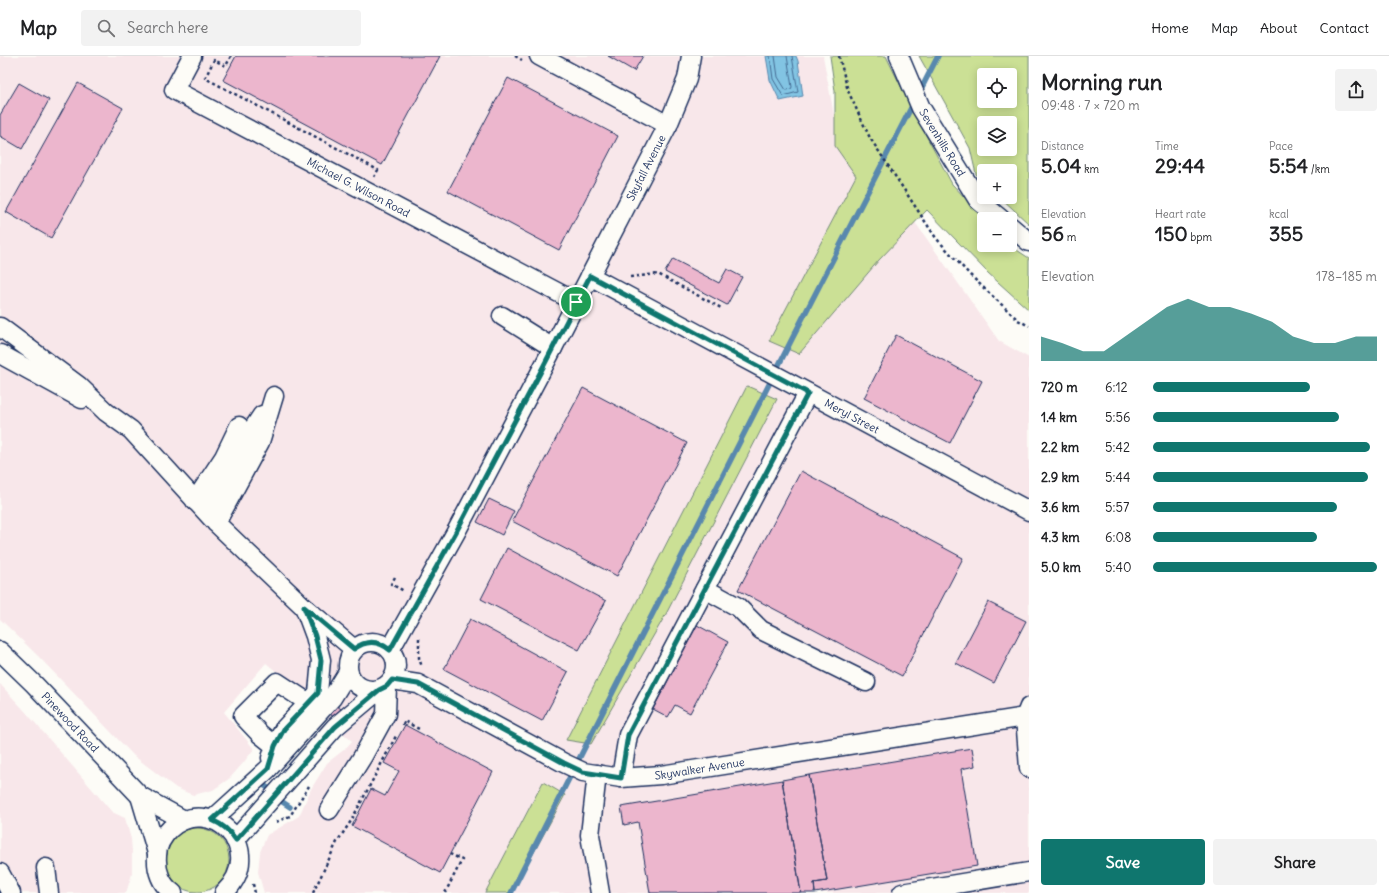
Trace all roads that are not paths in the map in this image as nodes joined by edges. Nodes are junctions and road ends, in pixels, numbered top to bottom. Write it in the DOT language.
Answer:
graph roads {
  1 [pos="192,56"];
  2 [pos="691,56"];
  3 [pos="899,56"];
  4 [pos="534,60"];
  5 [pos="668,125"];
  6 [pos="993,212"];
  7 [pos="1017,232"];
  8 [pos="1029,242"];
  9 [pos="590,276"];
  10 [pos="576,302"];
  11 [pos="502,316"];
  12 [pos="0,327"];
  13 [pos="553,348"];
  14 [pos="0,354"];
  15 [pos="808,393"];
  16 [pos="106,412"];
  17 [pos="239,426"];
  18 [pos="1029,511"];
  19 [pos="206,512"];
  20 [pos="705,589"];
  21 [pos="304,607"];
  22 [pos="354,649"];
  23 [pos="390,650"];
  24 [pos="0,651"];
  25 [pos="348,672"];
  26 [pos="866,682"];
  27 [pos="386,685"];
  28 [pos="309,703"];
  29 [pos="1027,712"];
  30 [pos="275,746"];
  31 [pos="1029,768"];
  32 [pos="268,769"];
  33 [pos="590,773"];
  34 [pos="621,778"];
  35 [pos="140,796"];
  36 [pos="329,810"];
  37 [pos="184,820"];
  38 [pos="212,820"];
  39 [pos="236,840"];
  40 [pos="157,853"];
  41 [pos="46,868"];
  42 [pos="1029,872"];
  43 [pos="0,873"];
  44 [pos="160,876"];
  45 [pos="244,883"];
  46 [pos="11,893"];
  47 [pos="49,893"];
  48 [pos="152,893"];
  49 [pos="173,893"];
  50 [pos="224,893"];
  51 [pos="600,893"];
  52 [pos="902,893"];
  1 -- 10 [label="street, Michael G. Wilson Road"];
  2 -- 5 [label="street, Skyfall Avenue"];
  3 -- 6 [label="street, Sevenhills Road"];
  4 -- 5 [label="street"];
  5 -- 9 [label="street, Skyfall Avenue"];
  7 -- 8 [label="street"];
  9 -- 10 [label="street, Skyfall Avenue"];
  9 -- 15 [label="street, Meryl Street"];
  10 -- 13 [label="street, Skyfall Avenue"];
  11 -- 13 [label="street"];
  12 -- 16 [label="street"];
  13 -- 23 [label="street, Skyfall Avenue"];
  14 -- 16 [label="street"];
  15 -- 18 [label="street, Meryl Street"];
  15 -- 20 [label="street"];
  16 -- 19 [label="street"];
  17 -- 19 [label="street"];
  19 -- 19 [label="street"];
  19 -- 21 [label="street"];
  20 -- 26 [label="street"];
  20 -- 34 [label="street"];
  21 -- 22 [label="street"];
  21 -- 28 [label="street"];
  22 -- 23 [label="street"];
  22 -- 25 [label="street"];
  23 -- 27 [label="street"];
  24 -- 35 [label="street, Pinewood Road"];
  25 -- 27 [label="street"];
  25 -- 32 [label="street"];
  27 -- 33 [label="street, Skywalker Avenue"];
  27 -- 36 [label="street"];
  27 -- 39 [label="street"];
  28 -- 30 [label="street"];
  28 -- 30 [label="street"];
  29 -- 31 [label="street"];
  29 -- 34 [label="street, Skywalker Avenue"];
  30 -- 32 [label="street"];
  32 -- 38 [label="street"];
  33 -- 34 [label="street, Skywalker Avenue"];
  33 -- 51 [label="street"];
  35 -- 37 [label="street, Pinewood Road"];
  35 -- 40 [label="street, Pinewood Road"];
  37 -- 38 [label="street"];
  37 -- 40 [label="street"];
  38 -- 39 [label="street"];
  39 -- 45 [label="street"];
  40 -- 44 [label="street, Pinewood Road"];
  41 -- 47 [label="street"];
  42 -- 52 [label="street"];
  43 -- 46 [label="street"];
  44 -- 48 [label="street"];
  44 -- 49 [label="street"];
  45 -- 50 [label="street"];
}
